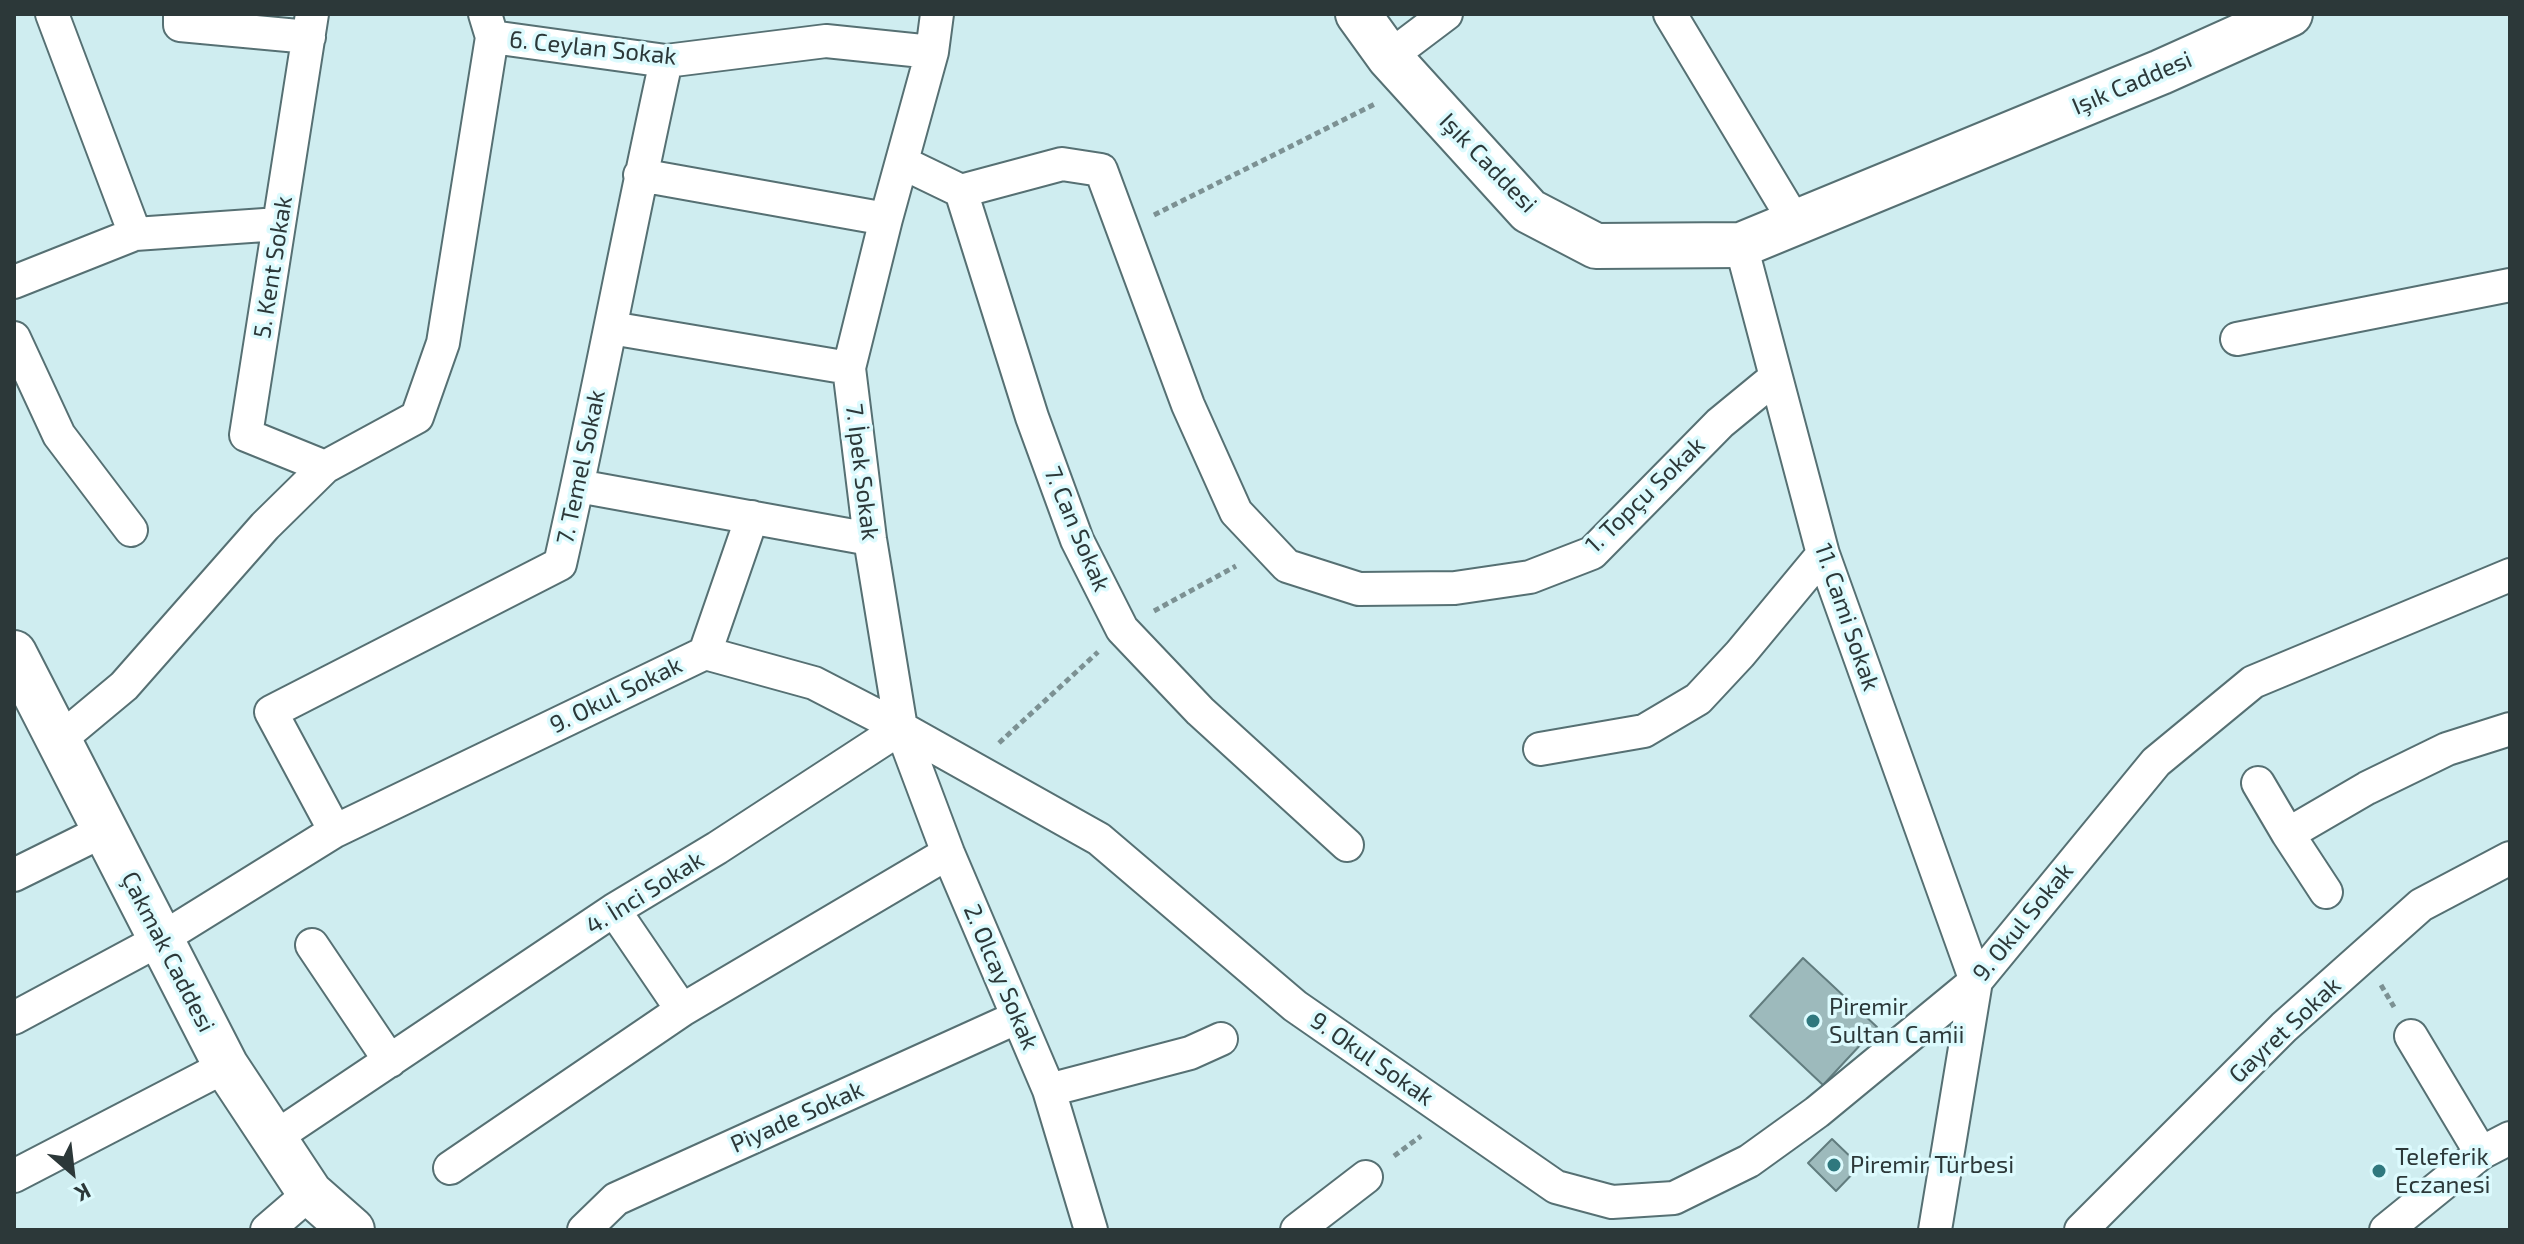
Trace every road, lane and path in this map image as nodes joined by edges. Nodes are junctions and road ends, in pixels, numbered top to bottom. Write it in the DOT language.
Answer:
graph roads {
  1 [pos="180,14"];
  2 [pos="937,14"];
  3 [pos="1358,14"];
  4 [pos="1446,14"];
  5 [pos="1670,14"];
  6 [pos="2290,14"];
  7 [pos="55,15"];
  8 [pos="310,26"];
  9 [pos="489,26"];
  10 [pos="932,52"];
  11 [pos="666,61"];
  12 [pos="1402,70"];
  13 [pos="903,163"];
  14 [pos="640,175"];
  15 [pos="961,191"];
  16 [pos="886,219"];
  17 [pos="1795,222"];
  18 [pos="279,224"];
  19 [pos="1123,230"];
  20 [pos="135,234"];
  21 [pos="1741,245"];
  22 [pos="14,282"];
  23 [pos="2510,285"];
  24 [pos="611,328"];
  25 [pos="14,338"];
  26 [pos="2237,339"];
  27 [pos="849,368"];
  28 [pos="1776,377"];
  29 [pos="325,467"];
  30 [pos="578,486"];
  31 [pos="752,517"];
  32 [pos="131,530"];
  33 [pos="870,539"];
  34 [pos="1269,547"];
  35 [pos="1823,554"];
  36 [pos="2510,575"];
  37 [pos="1122,629"];
  38 [pos="705,653"];
  39 [pos="18,669"];
  40 [pos="901,728"];
  41 [pos="2510,729"];
  42 [pos="58,741"];
  43 [pos="1540,749"];
  44 [pos="972,768"];
  45 [pos="2258,783"];
  46 [pos="105,830"];
  47 [pos="335,831"];
  48 [pos="2288,834"];
  49 [pos="1347,845"];
  50 [pos="948,853"];
  51 [pos="2510,858"];
  52 [pos="14,875"];
  53 [pos="2326,892"];
  54 [pos="614,910"];
  55 [pos="161,939"];
  56 [pos="312,945"];
  57 [pos="2364,957"];
  58 [pos="1976,981"];
  59 [pos="682,1010"];
  60 [pos="1018,1017"];
  61 [pos="14,1018"];
  62 [pos="2411,1036"];
  63 [pos="1221,1039"];
  64 [pos="390,1061"];
  65 [pos="226,1066"];
  66 [pos="1049,1090"];
  67 [pos="1450,1113"];
  68 [pos="274,1138"];
  69 [pos="2510,1138"];
  70 [pos="2481,1153"];
  71 [pos="450,1168"];
  72 [pos="14,1176"];
  73 [pos="1366,1177"];
  74 [pos="310,1193"];
  75 [pos="1082,1228"];
  76 [pos="267,1230"];
  77 [pos="352,1230"];
  78 [pos="584,1230"];
  79 [pos="1297,1230"];
  80 [pos="1935,1230"];
  81 [pos="2081,1230"];
  82 [pos="2386,1230"];
  1 -- 8 [label="street"];
  2 -- 10 [label="street"];
  3 -- 12 [label="main road, Işık Caddesi"];
  4 -- 12 [label="street"];
  5 -- 17 [label="street"];
  6 -- 17 [label="main road, Işık Caddesi"];
  7 -- 20 [label="street"];
  8 -- 18 [label="street, 5. Kent Sokak"];
  9 -- 11 [label="street, 6. Ceylan Sokak"];
  9 -- 29 [label="street"];
  10 -- 11 [label="street, 6. Ceylan Sokak"];
  10 -- 13 [label="street"];
  11 -- 14 [label="street, 7. Temel Sokak"];
  12 -- 19 [label="path"];
  12 -- 21 [label="main road, Işık Caddesi"];
  13 -- 15 [label="street"];
  13 -- 16 [label="street"];
  14 -- 16 [label="street"];
  14 -- 24 [label="street, 7. Temel Sokak"];
  15 -- 19 [label="street, 1. Topçu Sokak"];
  15 -- 37 [label="street, 7. Can Sokak"];
  16 -- 27 [label="street, 7. İpek Sokak"];
  17 -- 21 [label="main road, Işık Caddesi"];
  18 -- 20 [label="street"];
  18 -- 29 [label="street, 5. Kent Sokak"];
  19 -- 34 [label="street, 1. Topçu Sokak"];
  20 -- 22 [label="street"];
  21 -- 28 [label="street, 11. Cami Sokak"];
  23 -- 26 [label="street"];
  24 -- 27 [label="street"];
  24 -- 30 [label="street, 7. Temel Sokak"];
  25 -- 32 [label="street"];
  27 -- 33 [label="street, 7. İpek Sokak"];
  28 -- 34 [label="street, 1. Topçu Sokak"];
  28 -- 35 [label="street, 11. Cami Sokak"];
  29 -- 42 [label="street"];
  30 -- 31 [label="street"];
  30 -- 47 [label="street, 7. Temel Sokak"];
  31 -- 33 [label="street"];
  31 -- 38 [label="street"];
  33 -- 40 [label="street, 7. İpek Sokak"];
  34 -- 37 [label="path"];
  35 -- 43 [label="street"];
  35 -- 58 [label="street, 11. Cami Sokak"];
  36 -- 58 [label="street, 9. Okul Sokak"];
  37 -- 44 [label="path"];
  37 -- 49 [label="street, 7. Can Sokak"];
  38 -- 40 [label="street, 9. Okul Sokak"];
  38 -- 47 [label="street, 9. Okul Sokak"];
  39 -- 42 [label="main road, Çakmak Caddesi"];
  40 -- 44 [label="street, 9. Okul Sokak"];
  40 -- 50 [label="street, 2. Olcay Sokak"];
  40 -- 54 [label="street, 4. İnci Sokak"];
  41 -- 48 [label="street"];
  42 -- 46 [label="main road, Çakmak Caddesi"];
  44 -- 67 [label="street, 9. Okul Sokak"];
  45 -- 48 [label="street"];
  46 -- 52 [label="street"];
  46 -- 55 [label="main road, Çakmak Caddesi"];
  47 -- 55 [label="street, 9. Okul Sokak"];
  48 -- 53 [label="street"];
  50 -- 59 [label="street"];
  50 -- 60 [label="street, 2. Olcay Sokak"];
  51 -- 57 [label="street, Gayret Sokak"];
  54 -- 59 [label="street"];
  54 -- 64 [label="street, 4. İnci Sokak"];
  55 -- 61 [label="street, 9. Okul Sokak"];
  55 -- 65 [label="main road, Çakmak Caddesi"];
  56 -- 64 [label="street"];
  57 -- 62 [label="path"];
  57 -- 81 [label="street, Gayret Sokak"];
  58 -- 67 [label="street, 9. Okul Sokak"];
  58 -- 80 [label="street"];
  59 -- 71 [label="street"];
  60 -- 66 [label="street, 2. Olcay Sokak"];
  60 -- 78 [label="street, Piyade Sokak"];
  62 -- 70 [label="street"];
  63 -- 66 [label="street"];
  64 -- 68 [label="street, 4. İnci Sokak"];
  65 -- 68 [label="main road, Çakmak Caddesi"];
  65 -- 72 [label="street"];
  66 -- 75 [label="street, 2. Olcay Sokak"];
  67 -- 73 [label="path"];
  68 -- 74 [label="main road, Çakmak Caddesi"];
  69 -- 70 [label="street"];
  70 -- 82 [label="street"];
  73 -- 79 [label="street"];
  74 -- 76 [label="street"];
  74 -- 77 [label="main road, Çakmak Caddesi"];
}
